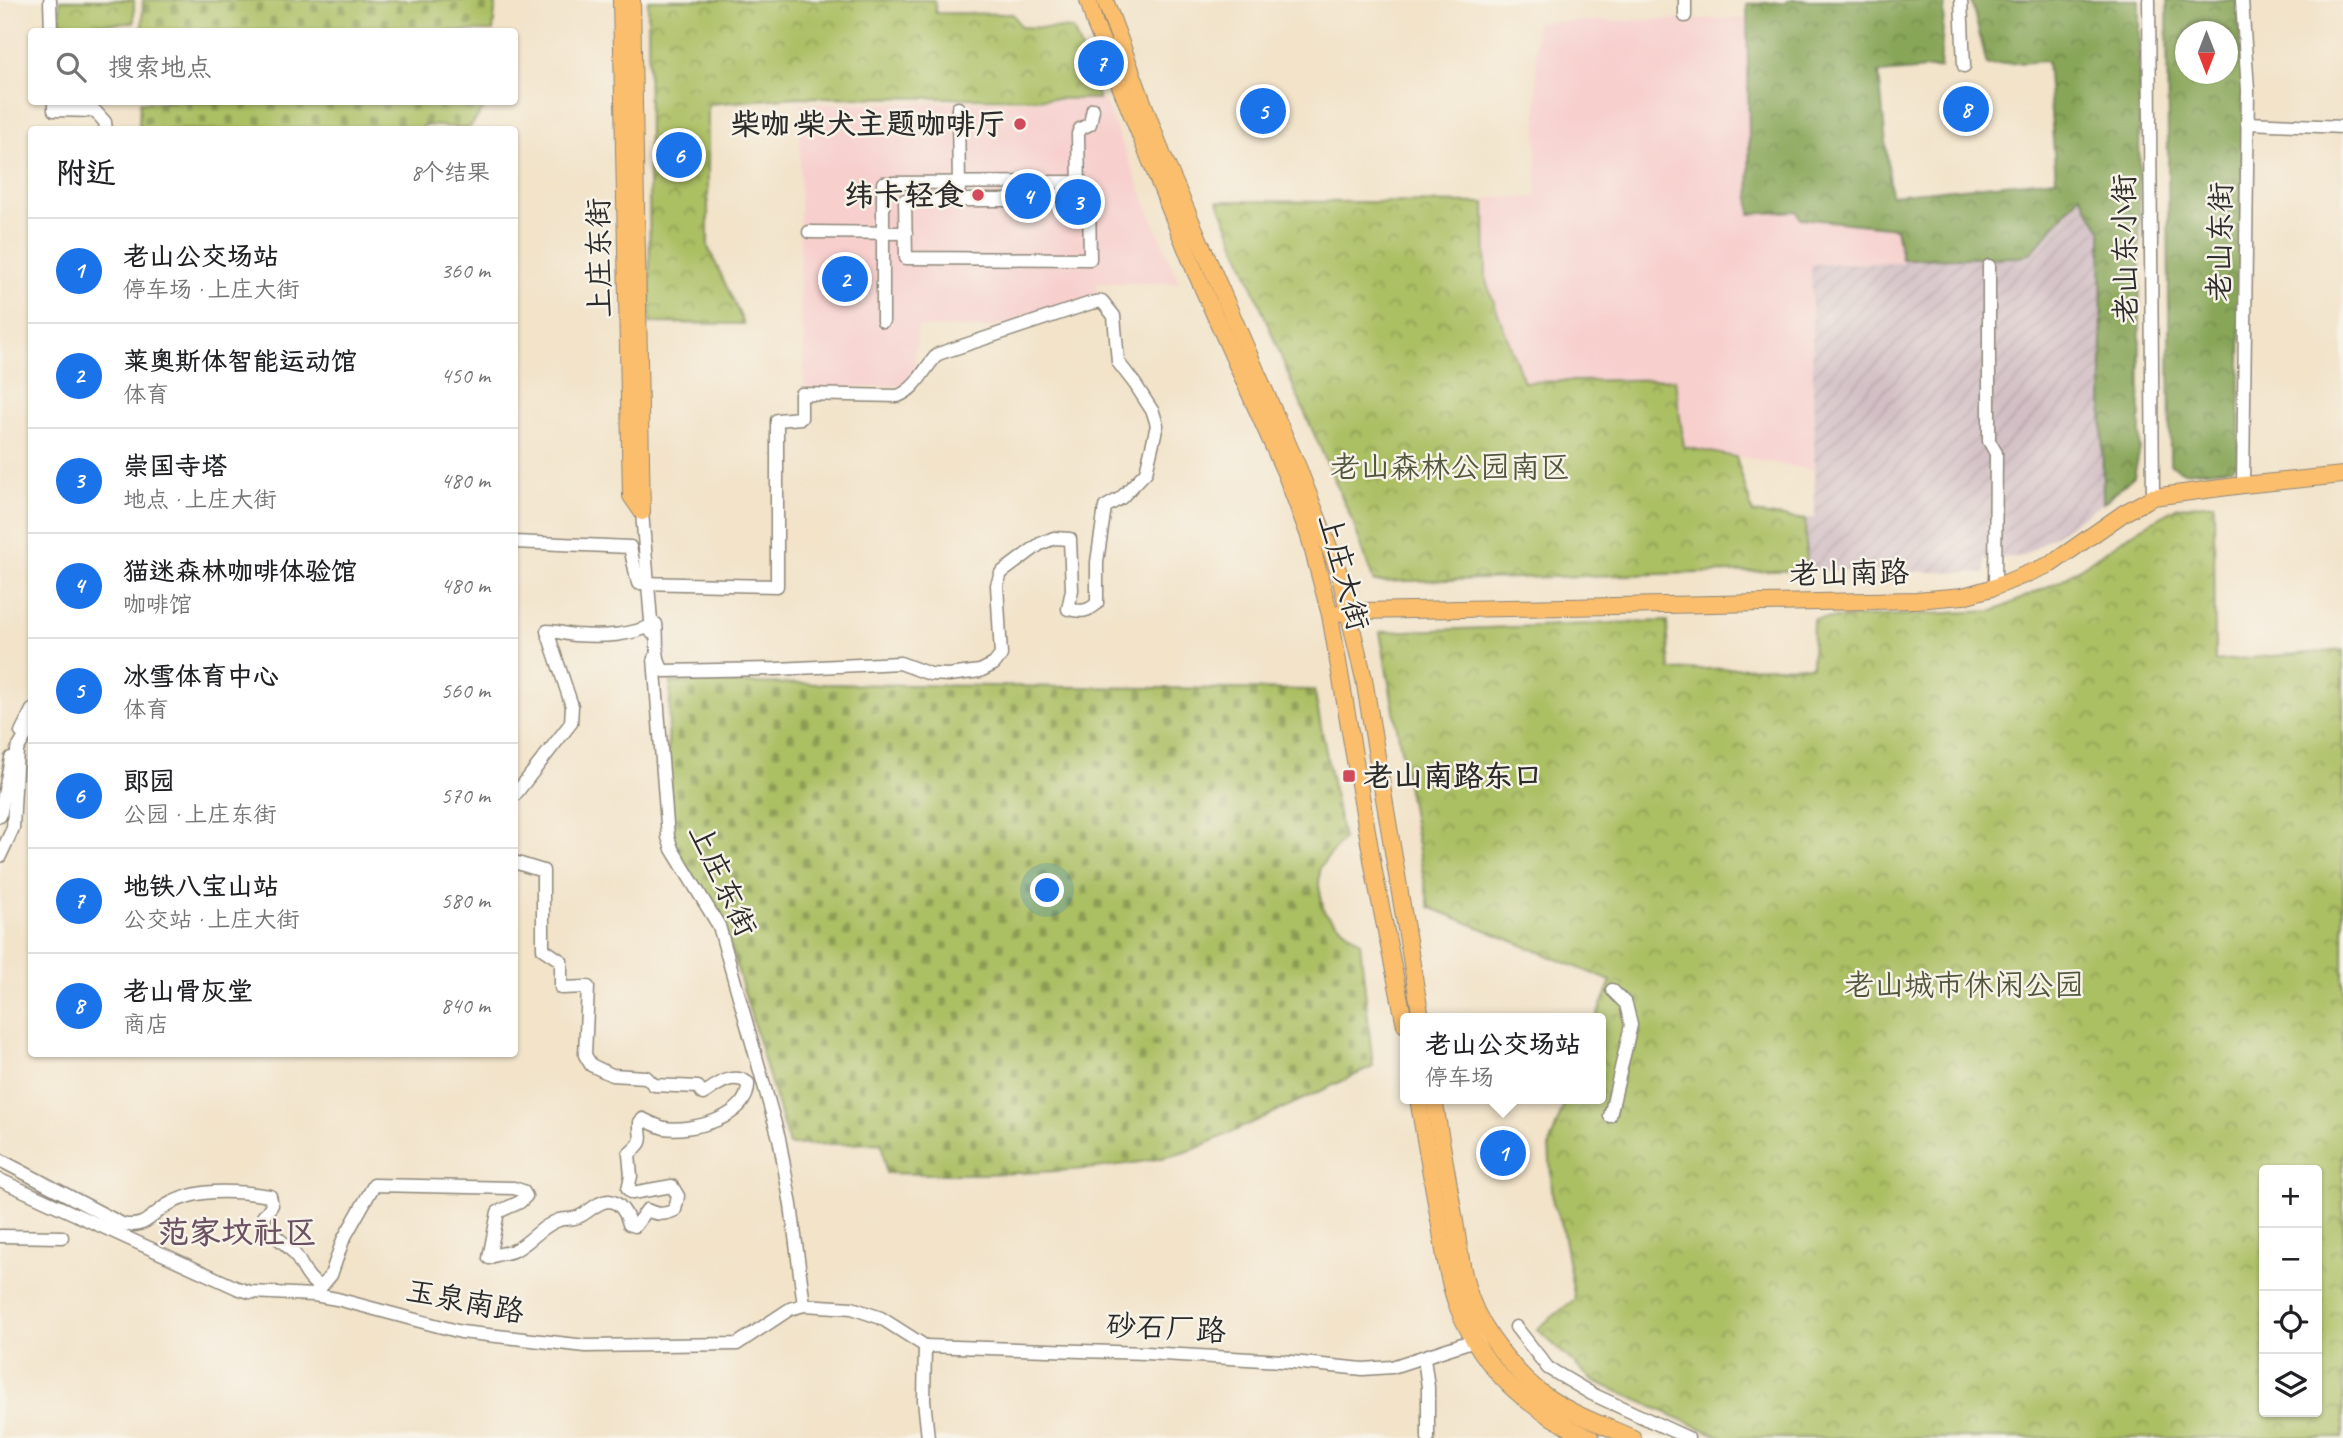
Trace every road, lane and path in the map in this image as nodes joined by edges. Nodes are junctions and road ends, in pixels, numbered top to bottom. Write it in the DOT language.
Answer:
graph roads {
  1 [pos="50,0"];
  2 [pos="621,0"];
  3 [pos="632,0"];
  4 [pos="1088,0"];
  5 [pos="1105,0"];
  6 [pos="1685,0"];
  7 [pos="1961,0"];
  8 [pos="2149,0"];
  9 [pos="2242,0"];
  10 [pos="1685,16"];
  11 [pos="51,28"];
  12 [pos="1964,66"];
  13 [pos="54,105"];
  14 [pos="958,108"];
  15 [pos="1093,109"];
  16 [pos="2247,123"];
  17 [pos="106,126"];
  18 [pos="2343,127"];
  19 [pos="959,183"];
  20 [pos="1079,186"];
  21 [pos="959,200"];
  22 [pos="809,232"];
  23 [pos="882,232"];
  24 [pos="906,233"];
  25 [pos="1989,266"];
  26 [pos="883,321"];
  27 [pos="2343,475"];
  28 [pos="2243,485"];
  29 [pos="2153,497"];
  30 [pos="642,512"];
  31 [pos="518,542"];
  32 [pos="1994,587"];
  33 [pos="1349,611"];
  34 [pos="1330,615"];
  35 [pos="28,718"];
  36 [pos="28,732"];
  37 [pos="518,791"];
  38 [pos="0,816"];
  39 [pos="0,856"];
  40 [pos="518,863"];
  41 [pos="1612,990"];
  42 [pos="1403,1013"];
  43 [pos="1419,1013"];
  44 [pos="1420,1104"];
  45 [pos="1435,1104"];
  46 [pos="1610,1116"];
  47 [pos="0,1160"];
  48 [pos="0,1180"];
  49 [pos="0,1236"];
  50 [pos="62,1237"];
  51 [pos="804,1305"];
  52 [pos="1516,1327"];
  53 [pos="1491,1335"];
  54 [pos="1474,1341"];
  55 [pos="925,1346"];
  56 [pos="1424,1358"];
  57 [pos="928,1438"];
  58 [pos="1428,1438"];
  59 [pos="1591,1438"];
  60 [pos="1633,1438"];
  61 [pos="1688,1438"];
  1 -- 11 [label="street"];
  2 -- 30 [label="main road, 上庄东街"];
  3 -- 30 [label="main road, 上庄东街"];
  4 -- 34 [label="main road, 上庄大街"];
  5 -- 33 [label="main road, 上庄大街"];
  6 -- 10 [label="street"];
  7 -- 12 [label="street"];
  8 -- 29 [label="street, 老山东小街"];
  9 -- 16 [label="street, 老山东街"];
  13 -- 17 [label="street"];
  14 -- 19 [label="street"];
  15 -- 20 [label="street"];
  16 -- 18 [label="street"];
  16 -- 28 [label="street, 老山东街"];
  19 -- 20 [label="street"];
  19 -- 21 [label="street"];
  19 -- 23 [label="street"];
  20 -- 21 [label="street"];
  20 -- 24 [label="street"];
  21 -- 24 [label="street"];
  22 -- 23 [label="street"];
  23 -- 24 [label="street"];
  23 -- 26 [label="street"];
  25 -- 32 [label="street"];
  27 -- 28 [label="main road, 老山南路"];
  28 -- 29 [label="main road, 老山南路"];
  29 -- 32 [label="main road, 老山南路"];
  30 -- 51 [label="street, 上庄东街"];
  31 -- 37 [label="street"];
  32 -- 33 [label="main road, 老山南路"];
  33 -- 34 [label="main road, 老山南路"];
  33 -- 43 [label="main road, 上庄大街"];
  34 -- 42 [label="main road, 上庄大街"];
  35 -- 38 [label="street"];
  36 -- 39 [label="street"];
  40 -- 47 [label="street"];
  41 -- 46 [label="street"];
  44 -- 54 [label="main road"];
  45 -- 53 [label="main road"];
  48 -- 51 [label="street, 玉泉南路"];
  49 -- 50 [label="street"];
  51 -- 55 [label="street, 玉泉南路"];
  52 -- 61 [label="street"];
  53 -- 54 [label="street, 砂石厂路"];
  53 -- 60 [label="main road"];
  54 -- 56 [label="street, 砂石厂路"];
  54 -- 59 [label="main road"];
  55 -- 56 [label="street, 砂石厂路"];
  55 -- 57 [label="street"];
  56 -- 58 [label="street"];
}
